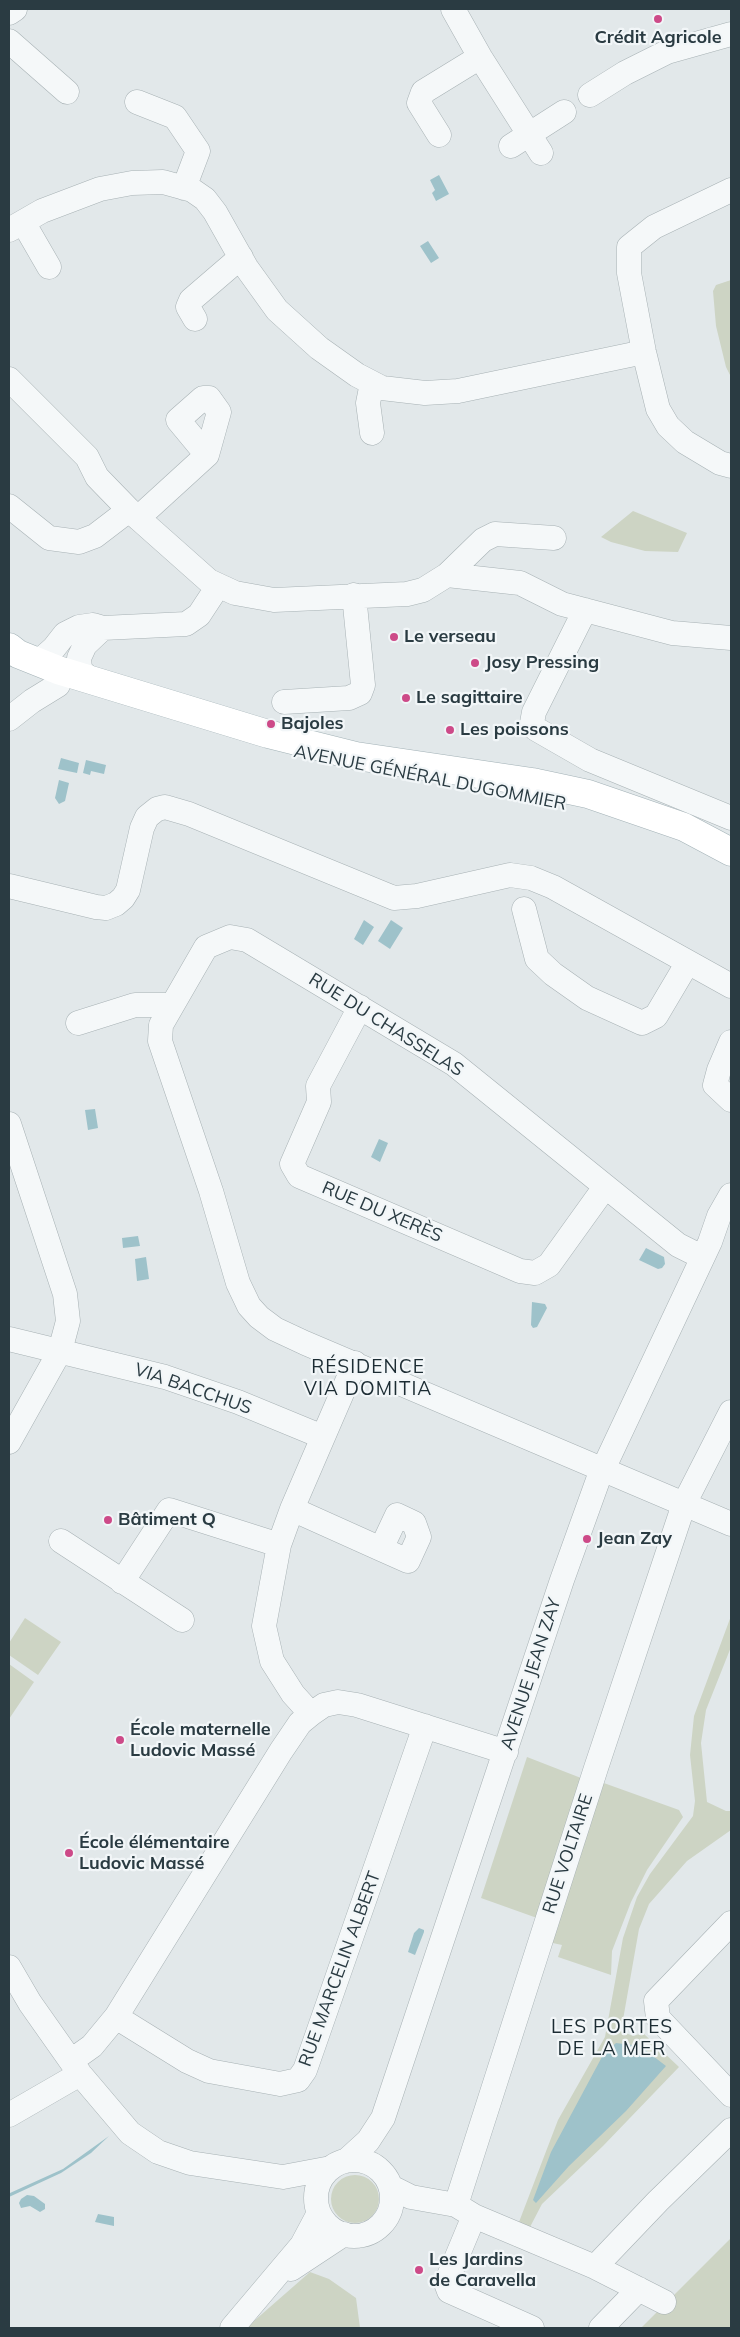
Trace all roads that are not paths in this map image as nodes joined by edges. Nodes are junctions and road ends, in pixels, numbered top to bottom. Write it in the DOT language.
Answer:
graph roads {
  1 [pos="15,9"];
  2 [pos="453,9"];
  3 [pos="9,13"];
  4 [pos="731,34"];
  5 [pos="9,41"];
  6 [pos="480,57"];
  7 [pos="67,92"];
  8 [pos="590,95"];
  9 [pos="137,102"];
  10 [pos="564,112"];
  11 [pos="439,135"];
  12 [pos="184,188"];
  13 [pos="731,190"];
  14 [pos="16,226"];
  15 [pos="241,257"];
  16 [pos="49,267"];
  17 [pos="195,319"];
  18 [pos="644,352"];
  19 [pos="9,379"];
  20 [pos="372,383"];
  21 [pos="372,433"];
  22 [pos="207,456"];
  23 [pos="731,466"];
  24 [pos="9,506"];
  25 [pos="134,514"];
  26 [pos="554,538"];
  27 [pos="447,575"];
  28 [pos="218,586"];
  29 [pos="354,595"];
  30 [pos="585,610"];
  31 [pos="102,628"];
  32 [pos="731,638"];
  33 [pos="9,647"];
  34 [pos="37,663"];
  35 [pos="9,664"];
  36 [pos="90,681"];
  37 [pos="58,685"];
  38 [pos="284,702"];
  39 [pos="9,719"];
  40 [pos="731,818"];
  41 [pos="731,852"];
  42 [pos="731,868"];
  43 [pos="9,886"];
  44 [pos="524,909"];
  45 [pos="688,962"];
  46 [pos="731,986"];
  47 [pos="172,1005"];
  48 [pos="360,1007"];
  49 [pos="78,1023"];
  50 [pos="731,1042"];
  51 [pos="731,1100"];
  52 [pos="9,1124"];
  53 [pos="605,1187"];
  54 [pos="731,1195"];
  55 [pos="731,1218"];
  56 [pos="706,1249"];
  57 [pos="9,1339"];
  58 [pos="60,1351"];
  59 [pos="355,1363"];
  60 [pos="731,1412"];
  61 [pos="322,1437"];
  62 [pos="9,1442"];
  63 [pos="603,1469"];
  64 [pos="684,1504"];
  65 [pos="292,1509"];
  66 [pos="731,1524"];
  67 [pos="61,1541"];
  68 [pos="279,1545"];
  69 [pos="381,1549"];
  70 [pos="122,1582"];
  71 [pos="182,1620"];
  72 [pos="311,1714"];
  73 [pos="425,1726"];
  74 [pos="506,1752"];
  75 [pos="731,1923"];
  76 [pos="9,1967"];
  77 [pos="116,2017"];
  78 [pos="76,2067"];
  79 [pos="731,2095"];
  80 [pos="9,2115"];
  81 [pos="383,2118"];
  82 [pos="731,2130"];
  83 [pos="339,2165"];
  84 [pos="283,2177"];
  85 [pos="394,2192"];
  86 [pos="318,2208"];
  87 [pos="465,2211"];
  88 [pos="344,2234"];
  89 [pos="595,2267"];
  90 [pos="268,2286"];
  91 [pos="639,2289"];
  92 [pos="664,2302"];
  93 [pos="232,2328"];
  94 [pos="532,2328"];
  95 [pos="601,2328"];
  1 -- 3 [label="street"];
  2 -- 6 [label="street"];
  4 -- 8 [label="street"];
  5 -- 7 [label="street"];
  6 -- 10 [label="street"];
  6 -- 11 [label="street"];
  9 -- 12 [label="street"];
  12 -- 14 [label="street"];
  12 -- 15 [label="street"];
  13 -- 18 [label="street"];
  14 -- 16 [label="street"];
  15 -- 17 [label="street"];
  15 -- 20 [label="street"];
  18 -- 20 [label="street"];
  18 -- 23 [label="street"];
  19 -- 25 [label="street"];
  20 -- 21 [label="street"];
  22 -- 25 [label="street"];
  24 -- 25 [label="street"];
  25 -- 28 [label="street"];
  26 -- 27 [label="street"];
  27 -- 29 [label="street"];
  27 -- 30 [label="street"];
  28 -- 29 [label="street"];
  28 -- 31 [label="street"];
  29 -- 38 [label="street"];
  30 -- 32 [label="street"];
  30 -- 40 [label="street"];
  31 -- 34 [label="street"];
  31 -- 36 [label="street"];
  33 -- 34 [label="main road, AVENUE GÉNÉRAL DUGOMMIER"];
  34 -- 36 [label="main road, AVENUE GÉNÉRAL DUGOMMIER"];
  35 -- 37 [label="main road, AVENUE GÉNÉRAL DUGOMMIER"];
  36 -- 41 [label="main road, AVENUE GÉNÉRAL DUGOMMIER"];
  37 -- 39 [label="street"];
  37 -- 42 [label="main road, AVENUE GÉNÉRAL DUGOMMIER"];
  43 -- 45 [label="street"];
  44 -- 45 [label="street"];
  45 -- 46 [label="street"];
  47 -- 48 [label="street, RUE DU CHASSELAS"];
  47 -- 49 [label="street"];
  47 -- 59 [label="street, RUE DU CHASSELAS"];
  48 -- 53 [label="street, RUE DU CHASSELAS"];
  48 -- 53 [label="street, RUE DU XERÈS"];
  50 -- 51 [label="street"];
  52 -- 58 [label="street"];
  53 -- 56 [label="street, RUE DU CHASSELAS"];
  54 -- 56 [label="street, AVENUE JEAN ZAY"];
  55 -- 56 [label="street, AVENUE JEAN ZAY"];
  56 -- 63 [label="street, AVENUE JEAN ZAY"];
  57 -- 58 [label="street, VIA BACCHUS"];
  58 -- 61 [label="street, VIA BACCHUS"];
  58 -- 62 [label="street"];
  59 -- 61 [label="street"];
  59 -- 63 [label="street"];
  60 -- 64 [label="street, RUE VOLTAIRE"];
  61 -- 65 [label="street"];
  63 -- 64 [label="street"];
  63 -- 74 [label="street, AVENUE JEAN ZAY"];
  64 -- 66 [label="street"];
  64 -- 87 [label="street, RUE VOLTAIRE"];
  65 -- 68 [label="street"];
  65 -- 69 [label="street"];
  67 -- 70 [label="street"];
  68 -- 70 [label="street"];
  68 -- 72 [label="street"];
  70 -- 71 [label="street"];
  72 -- 73 [label="street"];
  72 -- 77 [label="street"];
  73 -- 74 [label="street"];
  73 -- 77 [label="street, RUE MARCELIN ALBERT"];
  74 -- 81 [label="street, AVENUE JEAN ZAY"];
  75 -- 79 [label="street"];
  76 -- 78 [label="street"];
  77 -- 78 [label="street"];
  78 -- 80 [label="street"];
  78 -- 84 [label="street"];
  81 -- 83 [label="street, AVENUE JEAN ZAY"];
  81 -- 85 [label="street, AVENUE JEAN ZAY"];
  82 -- 89 [label="street"];
  83 -- 84 [label="street"];
  83 -- 85 [label="street"];
  83 -- 86 [label="street"];
  84 -- 86 [label="street"];
  85 -- 87 [label="street"];
  85 -- 88 [label="street"];
  86 -- 88 [label="street"];
  86 -- 90 [label="street"];
  87 -- 89 [label="street"];
  87 -- 94 [label="street, RUE VOLTAIRE"];
  88 -- 90 [label="street"];
  89 -- 91 [label="street"];
  90 -- 93 [label="street"];
  91 -- 92 [label="street"];
  91 -- 95 [label="street"];
}
